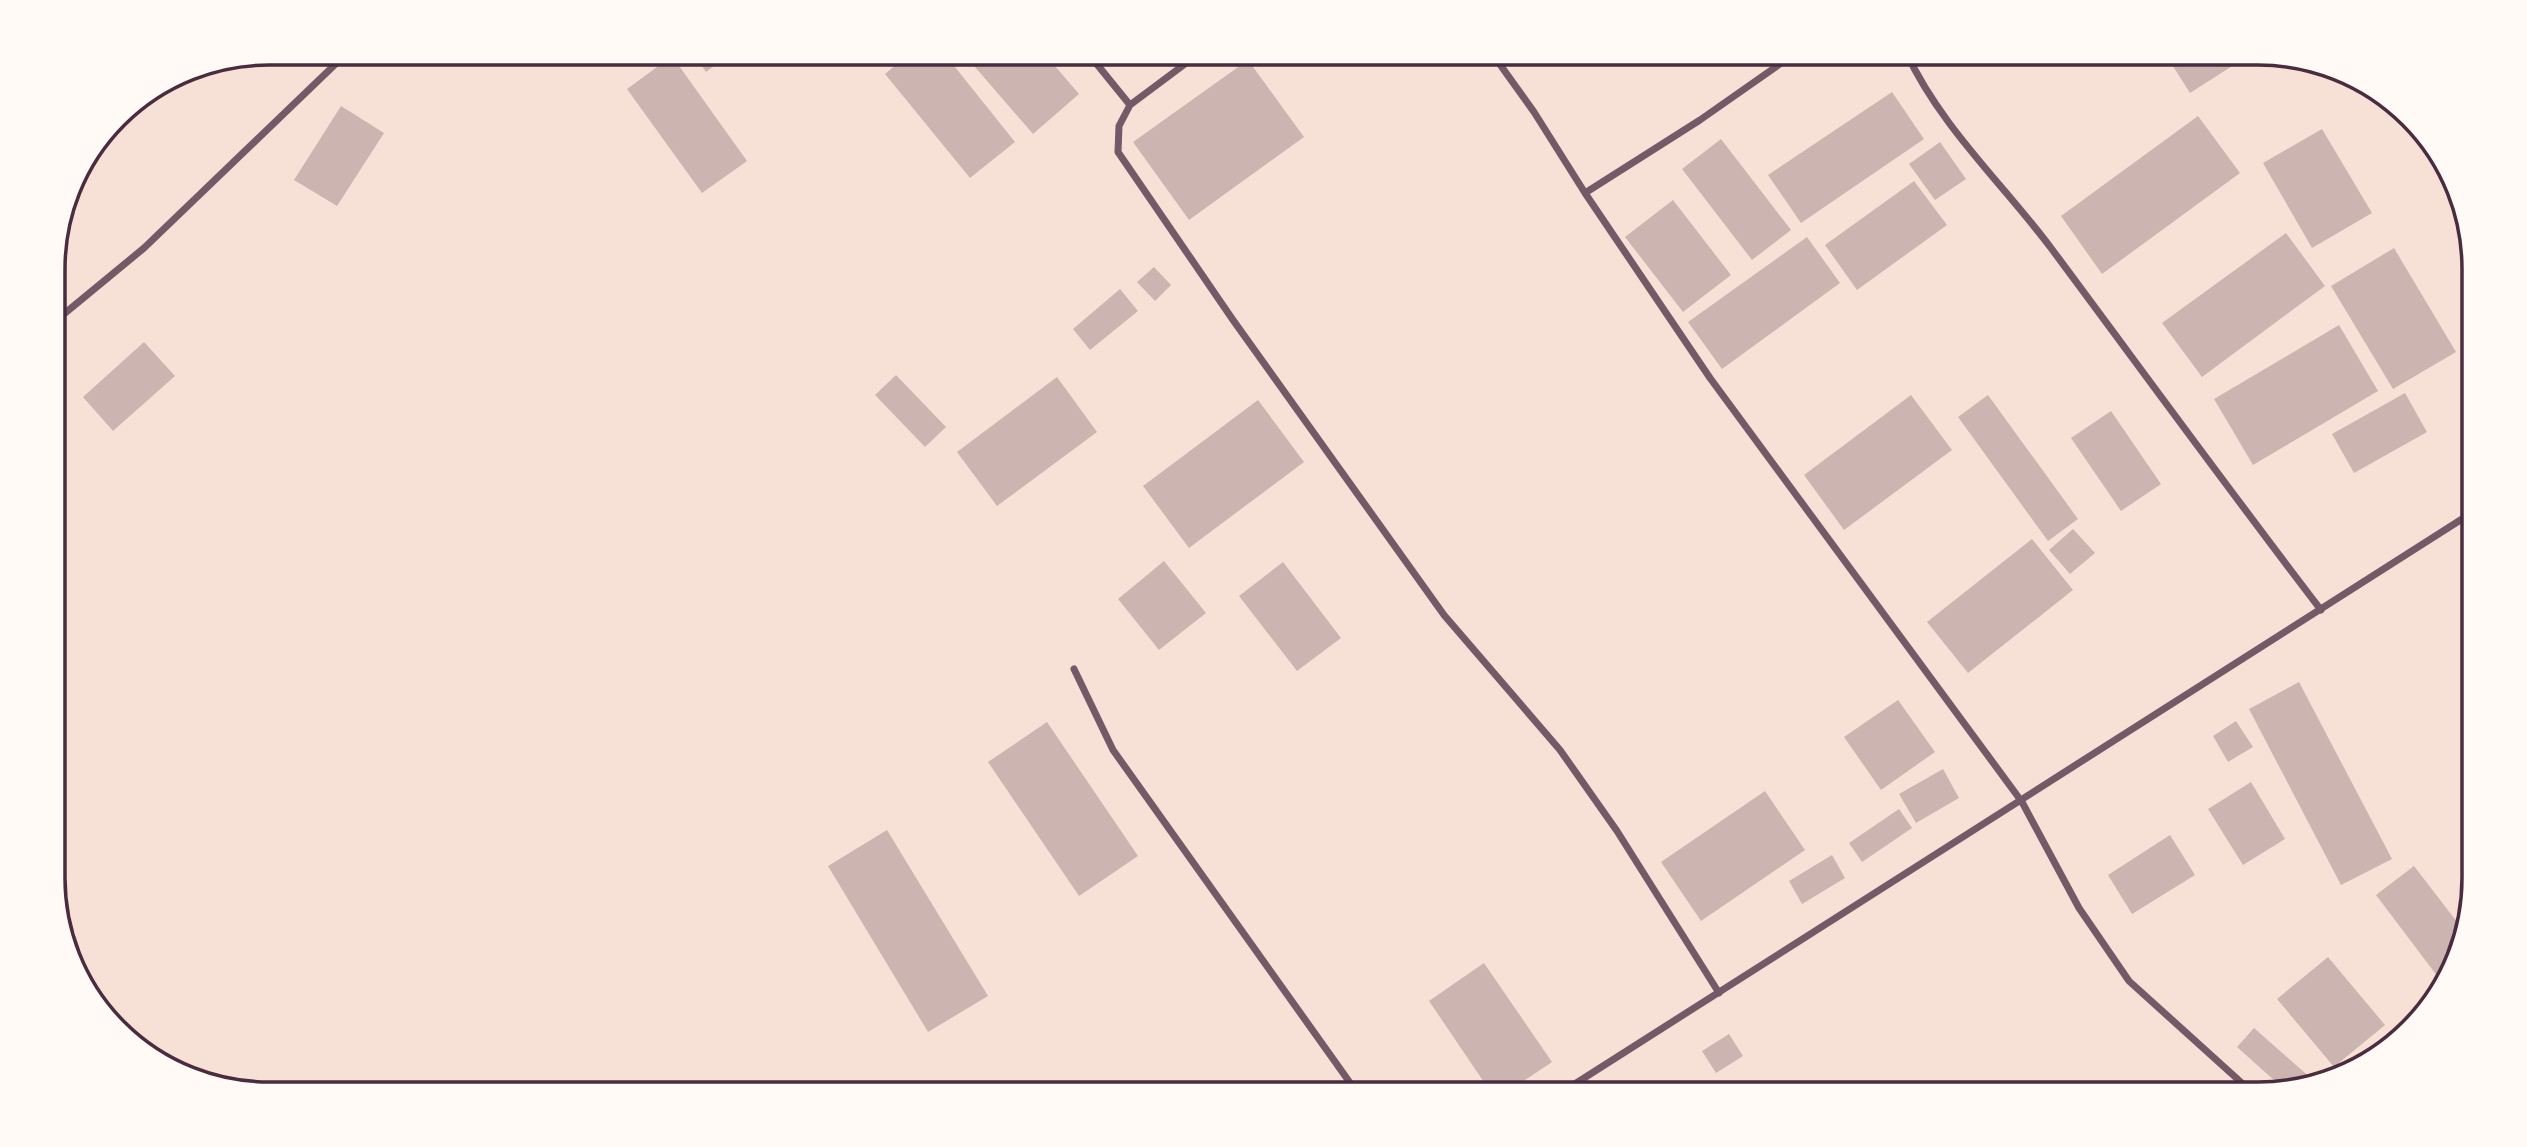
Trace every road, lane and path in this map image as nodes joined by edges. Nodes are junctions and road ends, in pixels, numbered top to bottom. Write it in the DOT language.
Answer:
graph roads {
  1 [pos="334,65"];
  2 [pos="1098,65"];
  3 [pos="1184,65"];
  4 [pos="1500,65"];
  5 [pos="1778,65"];
  6 [pos="1912,65"];
  7 [pos="1130,105"];
  8 [pos="1585,193"];
  9 [pos="65,313"];
  10 [pos="2462,519"];
  11 [pos="2321,610"];
  12 [pos="1074,669"];
  13 [pos="2022,802"];
  14 [pos="1719,993"];
  15 [pos="1349,1082"];
  16 [pos="1578,1082"];
  17 [pos="2241,1082"];
  1 -- 9 [label="street"];
  2 -- 7 [label="street"];
  3 -- 7 [label="street"];
  4 -- 8 [label="street"];
  5 -- 8 [label="street"];
  6 -- 11 [label="street"];
  7 -- 14 [label="street"];
  8 -- 13 [label="street"];
  10 -- 11 [label="street"];
  11 -- 13 [label="street"];
  12 -- 15 [label="street"];
  13 -- 14 [label="street"];
  13 -- 17 [label="street"];
  14 -- 16 [label="street"];
}
